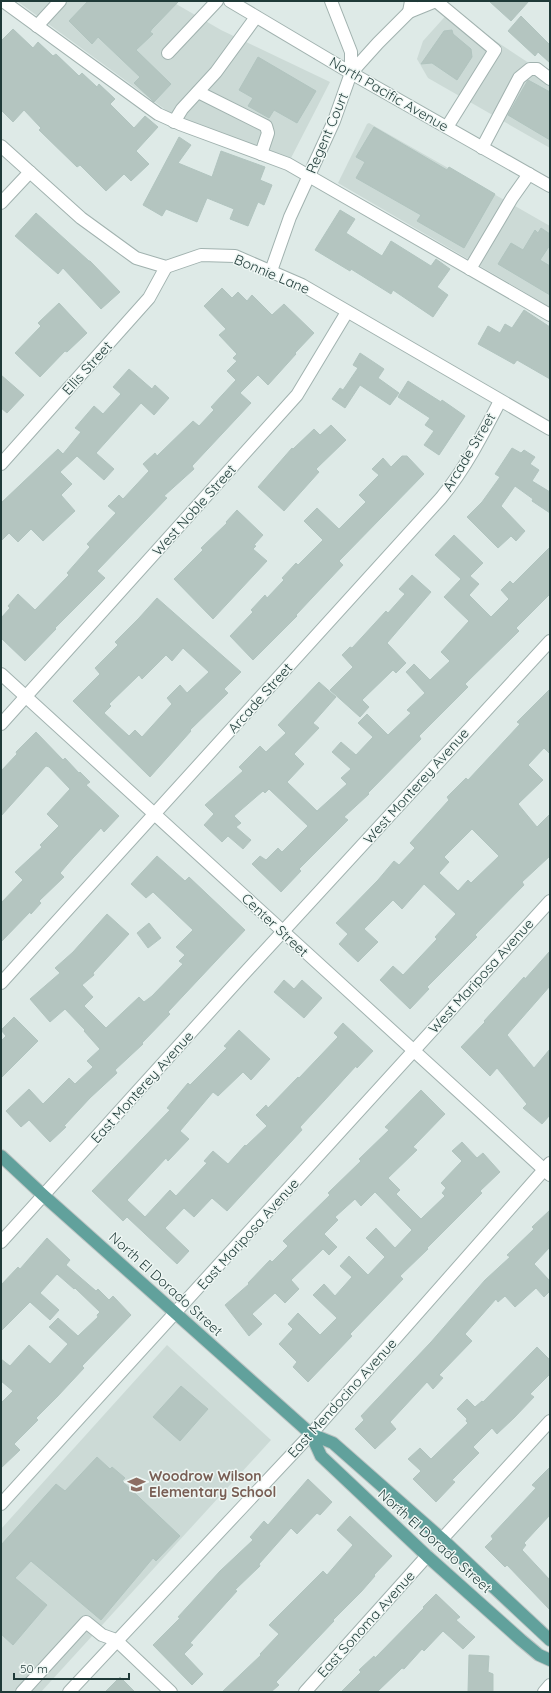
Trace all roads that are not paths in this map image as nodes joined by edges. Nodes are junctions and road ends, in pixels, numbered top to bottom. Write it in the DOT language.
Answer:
graph roads {
  1 [pos="4,1"];
  2 [pos="60,1"];
  3 [pos="217,1"];
  4 [pos="230,1"];
  5 [pos="331,1"];
  6 [pos="436,1"];
  7 [pos="410,7"];
  8 [pos="256,16"];
  9 [pos="37,26"];
  10 [pos="168,53"];
  11 [pos="351,73"];
  12 [pos="550,79"];
  13 [pos="198,92"];
  14 [pos="174,122"];
  15 [pos="447,127"];
  16 [pos="1,146"];
  17 [pos="482,148"];
  18 [pos="261,154"];
  19 [pos="30,172"];
  20 [pos="529,174"];
  21 [pos="309,175"];
  22 [pos="550,186"];
  23 [pos="1,203"];
  24 [pos="166,267"];
  25 [pos="470,269"];
  26 [pos="270,271"];
  27 [pos="347,312"];
  28 [pos="550,315"];
  29 [pos="500,401"];
  30 [pos="550,429"];
  31 [pos="1,464"];
  32 [pos="550,641"];
  33 [pos="1,674"];
  34 [pos="26,697"];
  35 [pos="1,724"];
  36 [pos="155,814"];
  37 [pos="550,901"];
  38 [pos="284,932"];
  39 [pos="1,983"];
  40 [pos="413,1051"];
  41 [pos="1,1156"];
  42 [pos="548,1169"];
  43 [pos="43,1195"];
  44 [pos="1,1242"];
  45 [pos="176,1313"];
  46 [pos="550,1421"];
  47 [pos="311,1434"];
  48 [pos="1,1504"];
  49 [pos="442,1539"];
  50 [pos="427,1556"];
  51 [pos="116,1640"];
  52 [pos="550,1640"];
  53 [pos="550,1660"];
  54 [pos="550,1685"];
  55 [pos="22,1692"];
  56 [pos="70,1692"];
  57 [pos="171,1692"];
  58 [pos="305,1692"];
  59 [pos="544,1692"];
  1 -- 9 [label="street"];
  2 -- 9 [label="street"];
  3 -- 10 [label="street"];
  4 -- 8 [label="street, North Pacific Avenue"];
  5 -- 11 [label="street"];
  6 -- 7 [label="street, Regent Court"];
  6 -- 15 [label="street"];
  7 -- 11 [label="street, Regent Court"];
  8 -- 11 [label="street, North Pacific Avenue"];
  8 -- 13 [label="street"];
  9 -- 14 [label="street"];
  11 -- 15 [label="street, North Pacific Avenue"];
  11 -- 21 [label="street, Regent Court"];
  12 -- 17 [label="street"];
  13 -- 14 [label="street"];
  13 -- 18 [label="street"];
  14 -- 18 [label="street"];
  15 -- 17 [label="street, North Pacific Avenue"];
  16 -- 19 [label="street"];
  17 -- 20 [label="street, North Pacific Avenue"];
  18 -- 21 [label="street"];
  19 -- 23 [label="street"];
  19 -- 24 [label="street"];
  20 -- 22 [label="street, North Pacific Avenue"];
  20 -- 25 [label="street"];
  21 -- 25 [label="street"];
  21 -- 26 [label="street, Regent Court"];
  24 -- 26 [label="street, Bonnie Lane"];
  24 -- 31 [label="street, Ellis Street"];
  25 -- 28 [label="street"];
  26 -- 27 [label="street, Bonnie Lane"];
  27 -- 29 [label="street, Bonnie Lane"];
  27 -- 34 [label="street, West Noble Street"];
  29 -- 30 [label="street, Bonnie Lane"];
  29 -- 36 [label="street, Arcade Street"];
  32 -- 38 [label="street, West Monterey Avenue"];
  33 -- 34 [label="street, Center Street"];
  34 -- 35 [label="street, West Noble Street"];
  34 -- 36 [label="street, Center Street"];
  36 -- 38 [label="street, Center Street"];
  36 -- 39 [label="street, Arcade Street"];
  37 -- 40 [label="street, West Mariposa Avenue"];
  38 -- 40 [label="street, Center Street"];
  38 -- 43 [label="street, East Monterey Avenue"];
  40 -- 42 [label="street, Center Street"];
  40 -- 45 [label="street, East Mariposa Avenue"];
  41 -- 43 [label="main road, North El Dorado Street"];
  42 -- 47 [label="street, East Mendocino Avenue"];
  43 -- 44 [label="street, East Monterey Avenue"];
  43 -- 45 [label="main road, North El Dorado Street"];
  45 -- 47 [label="main road, North El Dorado Street"];
  45 -- 48 [label="street, East Mariposa Avenue"];
  46 -- 49 [label="street"];
  47 -- 49 [label="main road, North El Dorado Street"];
  47 -- 50 [label="main road, North El Dorado Street"];
  47 -- 51 [label="street, East Mendocino Avenue"];
  49 -- 52 [label="main road, North El Dorado Street"];
  50 -- 53 [label="main road, North El Dorado Street"];
  50 -- 58 [label="street, East Sonoma Avenue"];
  51 -- 55 [label="street"];
  51 -- 56 [label="street, East Mendocino Avenue"];
  51 -- 57 [label="street"];
  54 -- 59 [label="street"];
}
